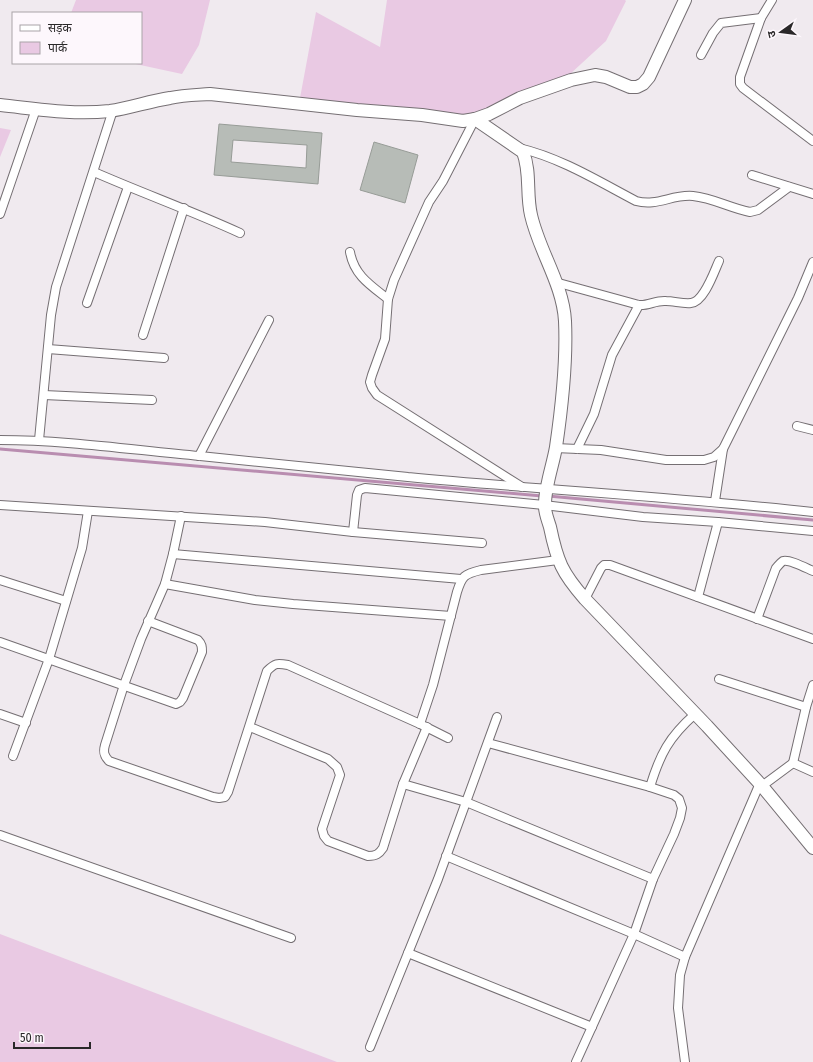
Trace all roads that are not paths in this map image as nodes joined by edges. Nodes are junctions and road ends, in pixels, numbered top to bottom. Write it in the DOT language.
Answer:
graph roads {
  1 [pos="685,0"];
  2 [pos="772,0"];
  3 [pos="761,18"];
  4 [pos="701,55"];
  5 [pos="0,105"];
  6 [pos="36,109"];
  7 [pos="113,110"];
  8 [pos="475,119"];
  9 [pos="813,141"];
  10 [pos="517,148"];
  11 [pos="94,172"];
  12 [pos="752,175"];
  13 [pos="789,186"];
  14 [pos="128,187"];
  15 [pos="813,194"];
  16 [pos="184,208"];
  17 [pos="0,214"];
  18 [pos="240,233"];
  19 [pos="350,252"];
  20 [pos="719,260"];
  21 [pos="813,262"];
  22 [pos="555,282"];
  23 [pos="388,299"];
  24 [pos="87,303"];
  25 [pos="639,305"];
  26 [pos="269,320"];
  27 [pos="143,335"];
  28 [pos="48,349"];
  29 [pos="164,358"];
  30 [pos="44,396"];
  31 [pos="152,400"];
  32 [pos="797,426"];
  33 [pos="813,430"];
  34 [pos="0,440"];
  35 [pos="39,440"];
  36 [pos="555,448"];
  37 [pos="577,448"];
  38 [pos="723,449"];
  39 [pos="199,456"];
  40 [pos="523,488"];
  41 [pos="546,497"];
  42 [pos="715,501"];
  43 [pos="0,505"];
  44 [pos="88,511"];
  45 [pos="813,512"];
  46 [pos="181,516"];
  47 [pos="718,522"];
  48 [pos="813,531"];
  49 [pos="353,532"];
  50 [pos="482,543"];
  51 [pos="173,554"];
  52 [pos="558,560"];
  53 [pos="813,571"];
  54 [pos="461,579"];
  55 [pos="0,580"];
  56 [pos="165,584"];
  57 [pos="698,597"];
  58 [pos="584,599"];
  59 [pos="66,601"];
  60 [pos="451,616"];
  61 [pos="757,619"];
  62 [pos="148,621"];
  63 [pos="813,639"];
  64 [pos="0,642"];
  65 [pos="48,659"];
  66 [pos="719,679"];
  67 [pos="124,685"];
  68 [pos="813,686"];
  69 [pos="806,707"];
  70 [pos="0,714"];
  71 [pos="695,714"];
  72 [pos="497,717"];
  73 [pos="26,722"];
  74 [pos="423,725"];
  75 [pos="250,727"];
  76 [pos="448,738"];
  77 [pos="488,743"];
  78 [pos="13,756"];
  79 [pos="793,764"];
  80 [pos="813,772"];
  81 [pos="403,784"];
  82 [pos="761,784"];
  83 [pos="650,787"];
  84 [pos="466,802"];
  85 [pos="0,835"];
  86 [pos="813,848"];
  87 [pos="446,856"];
  88 [pos="653,879"];
  89 [pos="634,934"];
  90 [pos="291,938"];
  91 [pos="408,953"];
  92 [pos="685,957"];
  93 [pos="592,1027"];
  94 [pos="370,1047"];
  95 [pos="576,1062"];
  96 [pos="685,1062"];
  1 -- 8 [label="street"];
  2 -- 3 [label="street"];
  3 -- 4 [label="street"];
  3 -- 9 [label="street"];
  5 -- 6 [label="street"];
  6 -- 7 [label="street"];
  6 -- 17 [label="street"];
  7 -- 8 [label="street"];
  7 -- 11 [label="street"];
  8 -- 10 [label="street"];
  8 -- 23 [label="street"];
  10 -- 13 [label="street"];
  10 -- 22 [label="street"];
  11 -- 14 [label="street"];
  11 -- 28 [label="street"];
  12 -- 13 [label="street"];
  13 -- 15 [label="street"];
  14 -- 16 [label="street"];
  14 -- 24 [label="street"];
  16 -- 18 [label="street"];
  16 -- 27 [label="street"];
  19 -- 23 [label="street"];
  20 -- 25 [label="street"];
  21 -- 38 [label="street"];
  22 -- 25 [label="street"];
  22 -- 36 [label="street"];
  23 -- 40 [label="street"];
  25 -- 37 [label="street"];
  26 -- 39 [label="street"];
  28 -- 29 [label="street"];
  28 -- 30 [label="street"];
  30 -- 31 [label="street"];
  30 -- 35 [label="street"];
  32 -- 33 [label="street"];
  34 -- 35 [label="street"];
  35 -- 39 [label="street"];
  36 -- 37 [label="street"];
  36 -- 41 [label="street"];
  37 -- 38 [label="street"];
  38 -- 42 [label="street"];
  39 -- 40 [label="street"];
  40 -- 41 [label="street"];
  41 -- 42 [label="street"];
  41 -- 47 [label="street"];
  41 -- 49 [label="street"];
  41 -- 52 [label="street"];
  42 -- 45 [label="street"];
  43 -- 44 [label="street"];
  44 -- 46 [label="street"];
  44 -- 59 [label="street"];
  46 -- 49 [label="street"];
  46 -- 51 [label="street"];
  47 -- 48 [label="street"];
  47 -- 57 [label="street"];
  49 -- 50 [label="street"];
  51 -- 54 [label="street"];
  51 -- 56 [label="street"];
  52 -- 54 [label="street"];
  52 -- 58 [label="street"];
  53 -- 61 [label="street"];
  54 -- 60 [label="street"];
  55 -- 59 [label="street"];
  56 -- 60 [label="street"];
  56 -- 62 [label="street"];
  57 -- 58 [label="street"];
  57 -- 61 [label="street"];
  58 -- 71 [label="street"];
  59 -- 65 [label="street"];
  60 -- 74 [label="street"];
  61 -- 63 [label="street"];
  62 -- 67 [label="street"];
  62 -- 67 [label="street"];
  64 -- 65 [label="street"];
  65 -- 67 [label="street"];
  65 -- 73 [label="street"];
  66 -- 69 [label="street"];
  67 -- 75 [label="street"];
  68 -- 69 [label="street"];
  69 -- 79 [label="street"];
  70 -- 73 [label="street"];
  71 -- 82 [label="street"];
  71 -- 83 [label="street"];
  72 -- 77 [label="street"];
  73 -- 78 [label="street"];
  74 -- 75 [label="street"];
  74 -- 76 [label="street"];
  74 -- 81 [label="street"];
  75 -- 81 [label="street"];
  77 -- 83 [label="street"];
  77 -- 84 [label="street"];
  79 -- 80 [label="street"];
  79 -- 82 [label="street"];
  81 -- 84 [label="street"];
  82 -- 86 [label="street"];
  82 -- 92 [label="street"];
  83 -- 88 [label="street"];
  84 -- 87 [label="street"];
  84 -- 88 [label="street"];
  85 -- 90 [label="street"];
  87 -- 89 [label="street"];
  87 -- 91 [label="street"];
  88 -- 89 [label="street"];
  89 -- 92 [label="street"];
  89 -- 93 [label="street"];
  91 -- 93 [label="street"];
  91 -- 94 [label="street"];
  92 -- 96 [label="street"];
  93 -- 95 [label="street"];
}
